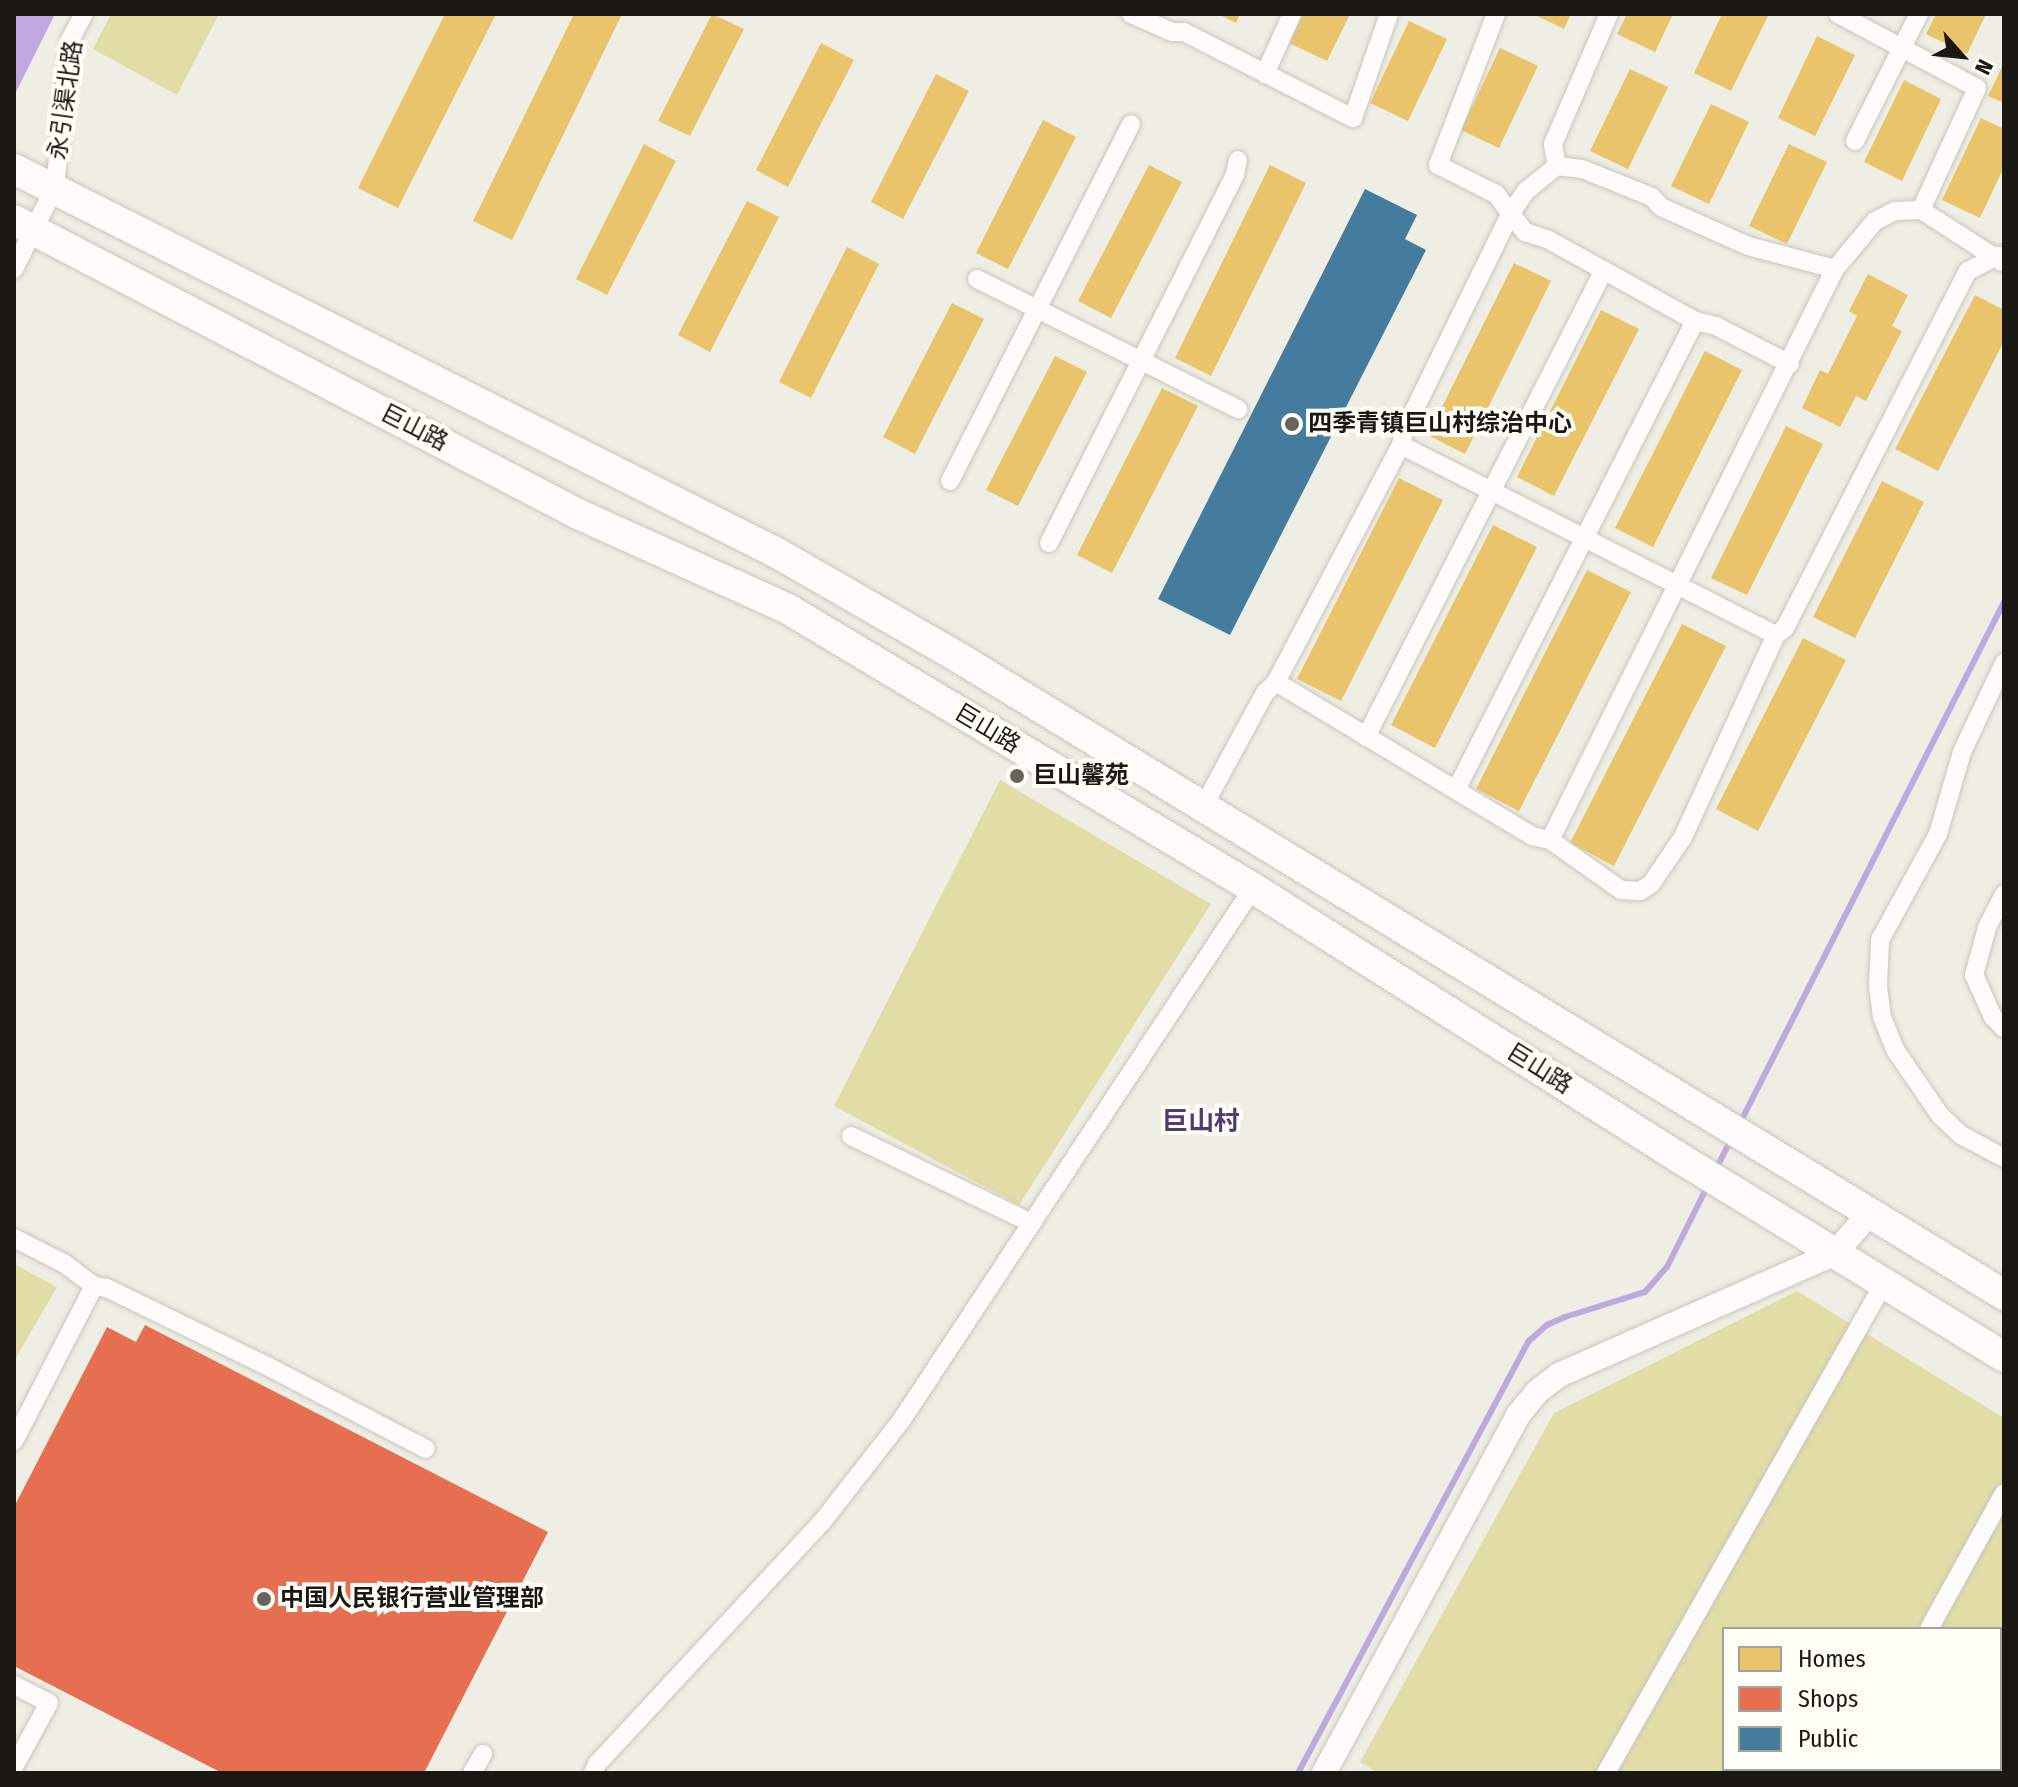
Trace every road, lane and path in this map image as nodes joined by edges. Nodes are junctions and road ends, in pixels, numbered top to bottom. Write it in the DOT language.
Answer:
graph roads {
  1 [pos="84,14"];
  2 [pos="1131,14"];
  3 [pos="1191,14"];
  4 [pos="1292,14"];
  5 [pos="1389,14"];
  6 [pos="1496,14"];
  7 [pos="1609,14"];
  8 [pos="1838,14"];
  9 [pos="1919,14"];
  10 [pos="1184,32"];
  11 [pos="1902,46"];
  12 [pos="1265,74"];
  13 [pos="1131,124"];
  14 [pos="1855,141"];
  15 [pos="1238,160"];
  16 [pos="1557,166"];
  17 [pos="14,169"];
  18 [pos="55,187"];
  19 [pos="1921,210"];
  20 [pos="1511,213"];
  21 [pos="24,226"];
  22 [pos="2002,255"];
  23 [pos="14,269"];
  24 [pos="1835,269"];
  25 [pos="1604,270"];
  26 [pos="977,279"];
  27 [pos="1040,311"];
  28 [pos="1695,321"];
  29 [pos="1142,361"];
  30 [pos="1790,364"];
  31 [pos="1238,409"];
  32 [pos="1401,445"];
  33 [pos="950,481"];
  34 [pos="1491,491"];
  35 [pos="1585,537"];
  36 [pos="1049,543"];
  37 [pos="1679,587"];
  38 [pos="1776,635"];
  39 [pos="2004,663"];
  40 [pos="1276,682"];
  41 [pos="1366,737"];
  42 [pos="1456,790"];
  43 [pos="1203,807"];
  44 [pos="1550,840"];
  45 [pos="1253,888"];
  46 [pos="2004,894"];
  47 [pos="2004,1028"];
  48 [pos="851,1136"];
  49 [pos="2004,1158"];
  50 [pos="1869,1214"];
  51 [pos="1031,1223"];
  52 [pos="14,1238"];
  53 [pos="1835,1253"];
  54 [pos="1884,1283"];
  55 [pos="94,1286"];
  56 [pos="2004,1295"];
  57 [pos="2004,1357"];
  58 [pos="14,1441"];
  59 [pos="426,1449"];
  60 [pos="2004,1493"];
  61 [pos="1930,1627"];
  62 [pos="14,1685"];
  63 [pos="483,1754"];
  64 [pos="14,1767"];
  65 [pos="472,1773"];
  66 [pos="593,1773"];
  67 [pos="1324,1773"];
  68 [pos="1606,1773"];
  1 -- 18 [label="street, 永引渠北路"];
  2 -- 10 [label="street"];
  3 -- 10 [label="street"];
  4 -- 12 [label="street"];
  5 -- 12 [label="street"];
  6 -- 20 [label="street"];
  7 -- 16 [label="street"];
  8 -- 11 [label="street"];
  9 -- 11 [label="street"];
  10 -- 12 [label="street"];
  11 -- 14 [label="street"];
  11 -- 19 [label="street"];
  13 -- 27 [label="street"];
  15 -- 29 [label="street"];
  16 -- 20 [label="street"];
  16 -- 24 [label="street"];
  17 -- 18 [label="main road, 巨山路"];
  18 -- 21 [label="street, 永引渠北路"];
  18 -- 43 [label="main road, 巨山路"];
  19 -- 22 [label="street"];
  19 -- 24 [label="street"];
  20 -- 25 [label="street"];
  20 -- 32 [label="street"];
  21 -- 23 [label="street, 永引渠北路"];
  21 -- 45 [label="main road, 巨山路"];
  22 -- 38 [label="street"];
  24 -- 30 [label="street"];
  25 -- 28 [label="street"];
  25 -- 34 [label="street"];
  26 -- 27 [label="street"];
  27 -- 29 [label="street"];
  27 -- 33 [label="street"];
  28 -- 30 [label="street"];
  28 -- 35 [label="street"];
  29 -- 31 [label="street"];
  29 -- 36 [label="street"];
  30 -- 37 [label="street"];
  32 -- 34 [label="street"];
  32 -- 40 [label="street"];
  34 -- 35 [label="street"];
  34 -- 41 [label="street"];
  35 -- 37 [label="street"];
  35 -- 42 [label="street"];
  37 -- 38 [label="street"];
  37 -- 44 [label="street"];
  38 -- 44 [label="street"];
  39 -- 49 [label="street"];
  40 -- 41 [label="street"];
  40 -- 43 [label="street"];
  41 -- 42 [label="street"];
  42 -- 44 [label="street"];
  43 -- 50 [label="main road, 巨山路"];
  45 -- 51 [label="street"];
  45 -- 53 [label="main road, 巨山路"];
  46 -- 47 [label="street"];
  48 -- 51 [label="street"];
  50 -- 53 [label="street"];
  50 -- 56 [label="main road, 巨山路"];
  51 -- 66 [label="street"];
  52 -- 55 [label="street"];
  53 -- 54 [label="main road, 巨山路"];
  53 -- 67 [label="street"];
  54 -- 57 [label="main road, 巨山路"];
  54 -- 68 [label="street"];
  55 -- 58 [label="street"];
  55 -- 59 [label="street"];
  60 -- 61 [label="street"];
  62 -- 64 [label="street"];
  63 -- 65 [label="street"];
}
